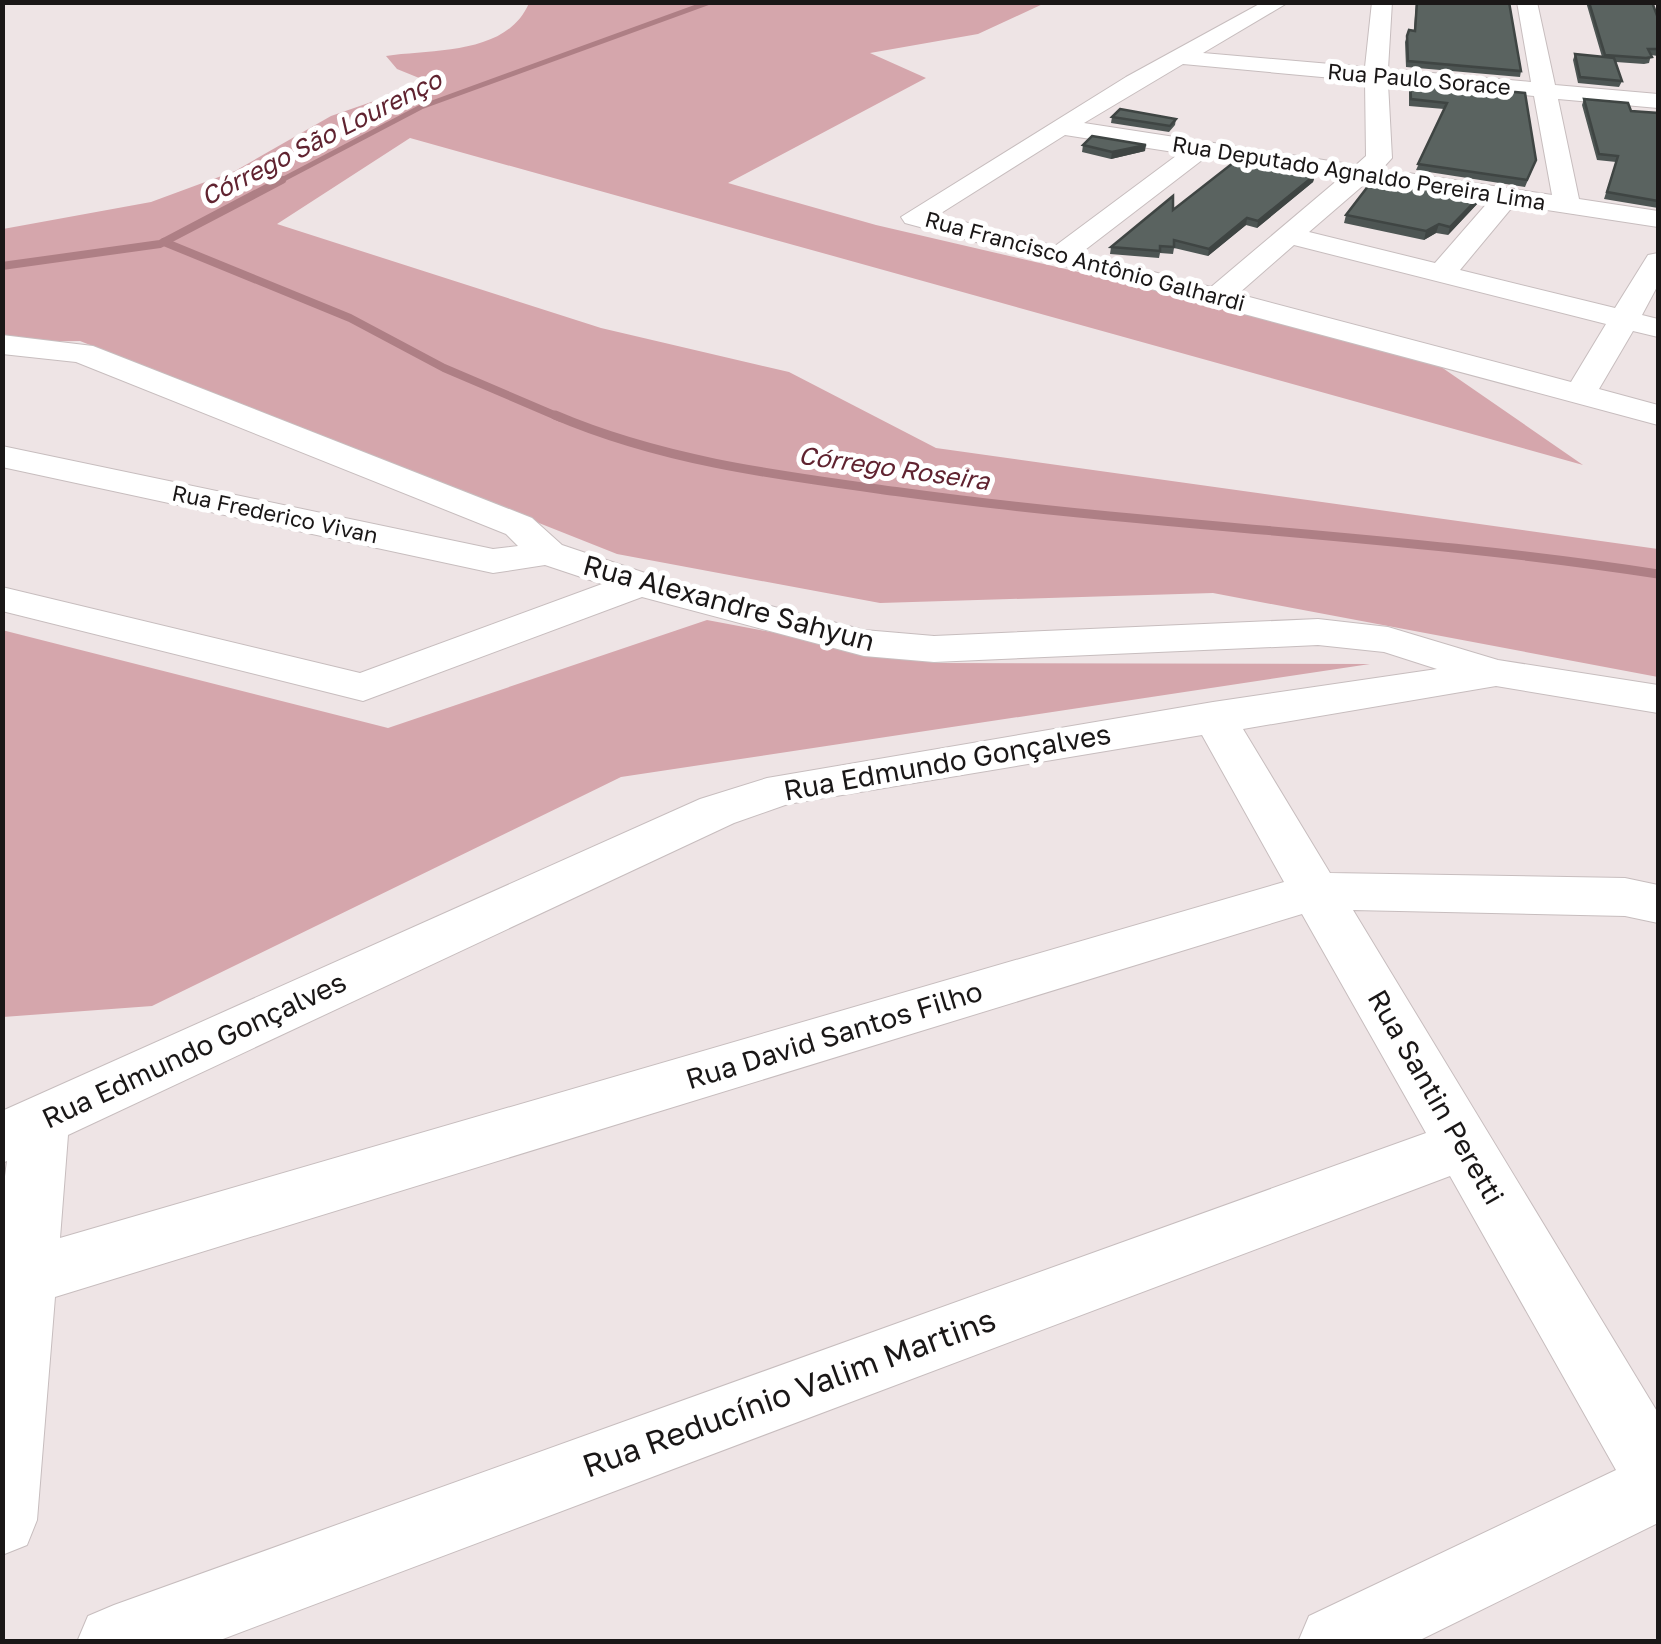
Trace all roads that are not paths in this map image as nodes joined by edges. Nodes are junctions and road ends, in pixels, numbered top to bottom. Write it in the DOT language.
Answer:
graph roads {
  1 [pos="1279,2"];
  2 [pos="1382,2"];
  3 [pos="1526,2"];
  4 [pos="1180,57"];
  5 [pos="1376,76"];
  6 [pos="1544,91"];
  7 [pos="1658,101"];
  8 [pos="1060,127"];
  9 [pos="1201,150"];
  10 [pos="1360,175"];
  11 [pos="1508,196"];
  12 [pos="1567,205"];
  13 [pos="1658,219"];
  14 [pos="1287,235"];
  15 [pos="1058,256"];
  16 [pos="1658,262"];
  17 [pos="1443,272"];
  18 [pos="1216,298"];
  19 [pos="1624,320"];
  20 [pos="1658,328"];
  21 [pos="2,344"];
  22 [pos="1580,394"];
  23 [pos="1658,416"];
  24 [pos="2,456"];
  25 [pos="548,552"];
  26 [pos="640,584"];
  27 [pos="2,599"];
  28 [pos="1496,673"];
  29 [pos="1658,699"];
  30 [pos="1213,716"];
  31 [pos="1316,891"];
  32 [pos="1642,900"];
  33 [pos="1658,941"];
  34 [pos="21,1130"];
  35 [pos="1464,1145"];
  36 [pos="23,1278"];
  37 [pos="1658,1477"];
  38 [pos="1658,1486"];
  39 [pos="2,1520"];
  40 [pos="114,1642"];
  41 [pos="1335,1642"];
  1 -- 4 [label="street, Rua Francisco Antônio Galhardi"];
  2 -- 5 [label="street"];
  3 -- 6 [label="street"];
  4 -- 5 [label="street, Rua Paulo Sorace"];
  4 -- 8 [label="street, Rua Francisco Antônio Galhardi"];
  5 -- 6 [label="street, Rua Paulo Sorace"];
  5 -- 10 [label="street"];
  6 -- 7 [label="street, Rua Paulo Sorace"];
  6 -- 12 [label="street"];
  8 -- 9 [label="street, Rua Deputado Agnaldo Pereira Lima"];
  8 -- 15 [label="street, Rua Francisco Antônio Galhardi"];
  9 -- 10 [label="street, Rua Deputado Agnaldo Pereira Lima"];
  9 -- 15 [label="street"];
  10 -- 11 [label="street, Rua Deputado Agnaldo Pereira Lima"];
  10 -- 14 [label="street"];
  11 -- 12 [label="street, Rua Deputado Agnaldo Pereira Lima"];
  11 -- 17 [label="street"];
  12 -- 13 [label="street, Rua Deputado Agnaldo Pereira Lima"];
  14 -- 17 [label="street"];
  14 -- 18 [label="street"];
  15 -- 18 [label="street, Rua Francisco Antônio Galhardi"];
  16 -- 19 [label="street"];
  17 -- 19 [label="street"];
  18 -- 22 [label="street, Rua Francisco Antônio Galhardi"];
  19 -- 20 [label="street"];
  19 -- 22 [label="street"];
  21 -- 25 [label="street, Rua Alexandre Sahyun"];
  22 -- 23 [label="street, Rua Francisco Antônio Galhardi"];
  24 -- 25 [label="street, Rua Frederico Vivan"];
  25 -- 26 [label="street, Rua Alexandre Sahyun"];
  26 -- 27 [label="street"];
  26 -- 28 [label="street, Rua Alexandre Sahyun"];
  28 -- 29 [label="street, Rua Edmundo Gonçalves"];
  28 -- 30 [label="street, Rua Edmundo Gonçalves"];
  30 -- 31 [label="street, Rua Santin Peretti"];
  30 -- 34 [label="street, Rua Edmundo Gonçalves"];
  31 -- 32 [label="street, Rua David Santos Filho"];
  31 -- 35 [label="street, Rua Santin Peretti"];
  31 -- 36 [label="street, Rua David Santos Filho"];
  32 -- 33 [label="street"];
  34 -- 36 [label="street"];
  35 -- 37 [label="street, Rua Santin Peretti"];
  35 -- 40 [label="street, Rua Reducínio Valim Martins"];
  36 -- 39 [label="street"];
  38 -- 41 [label="street"];
}
